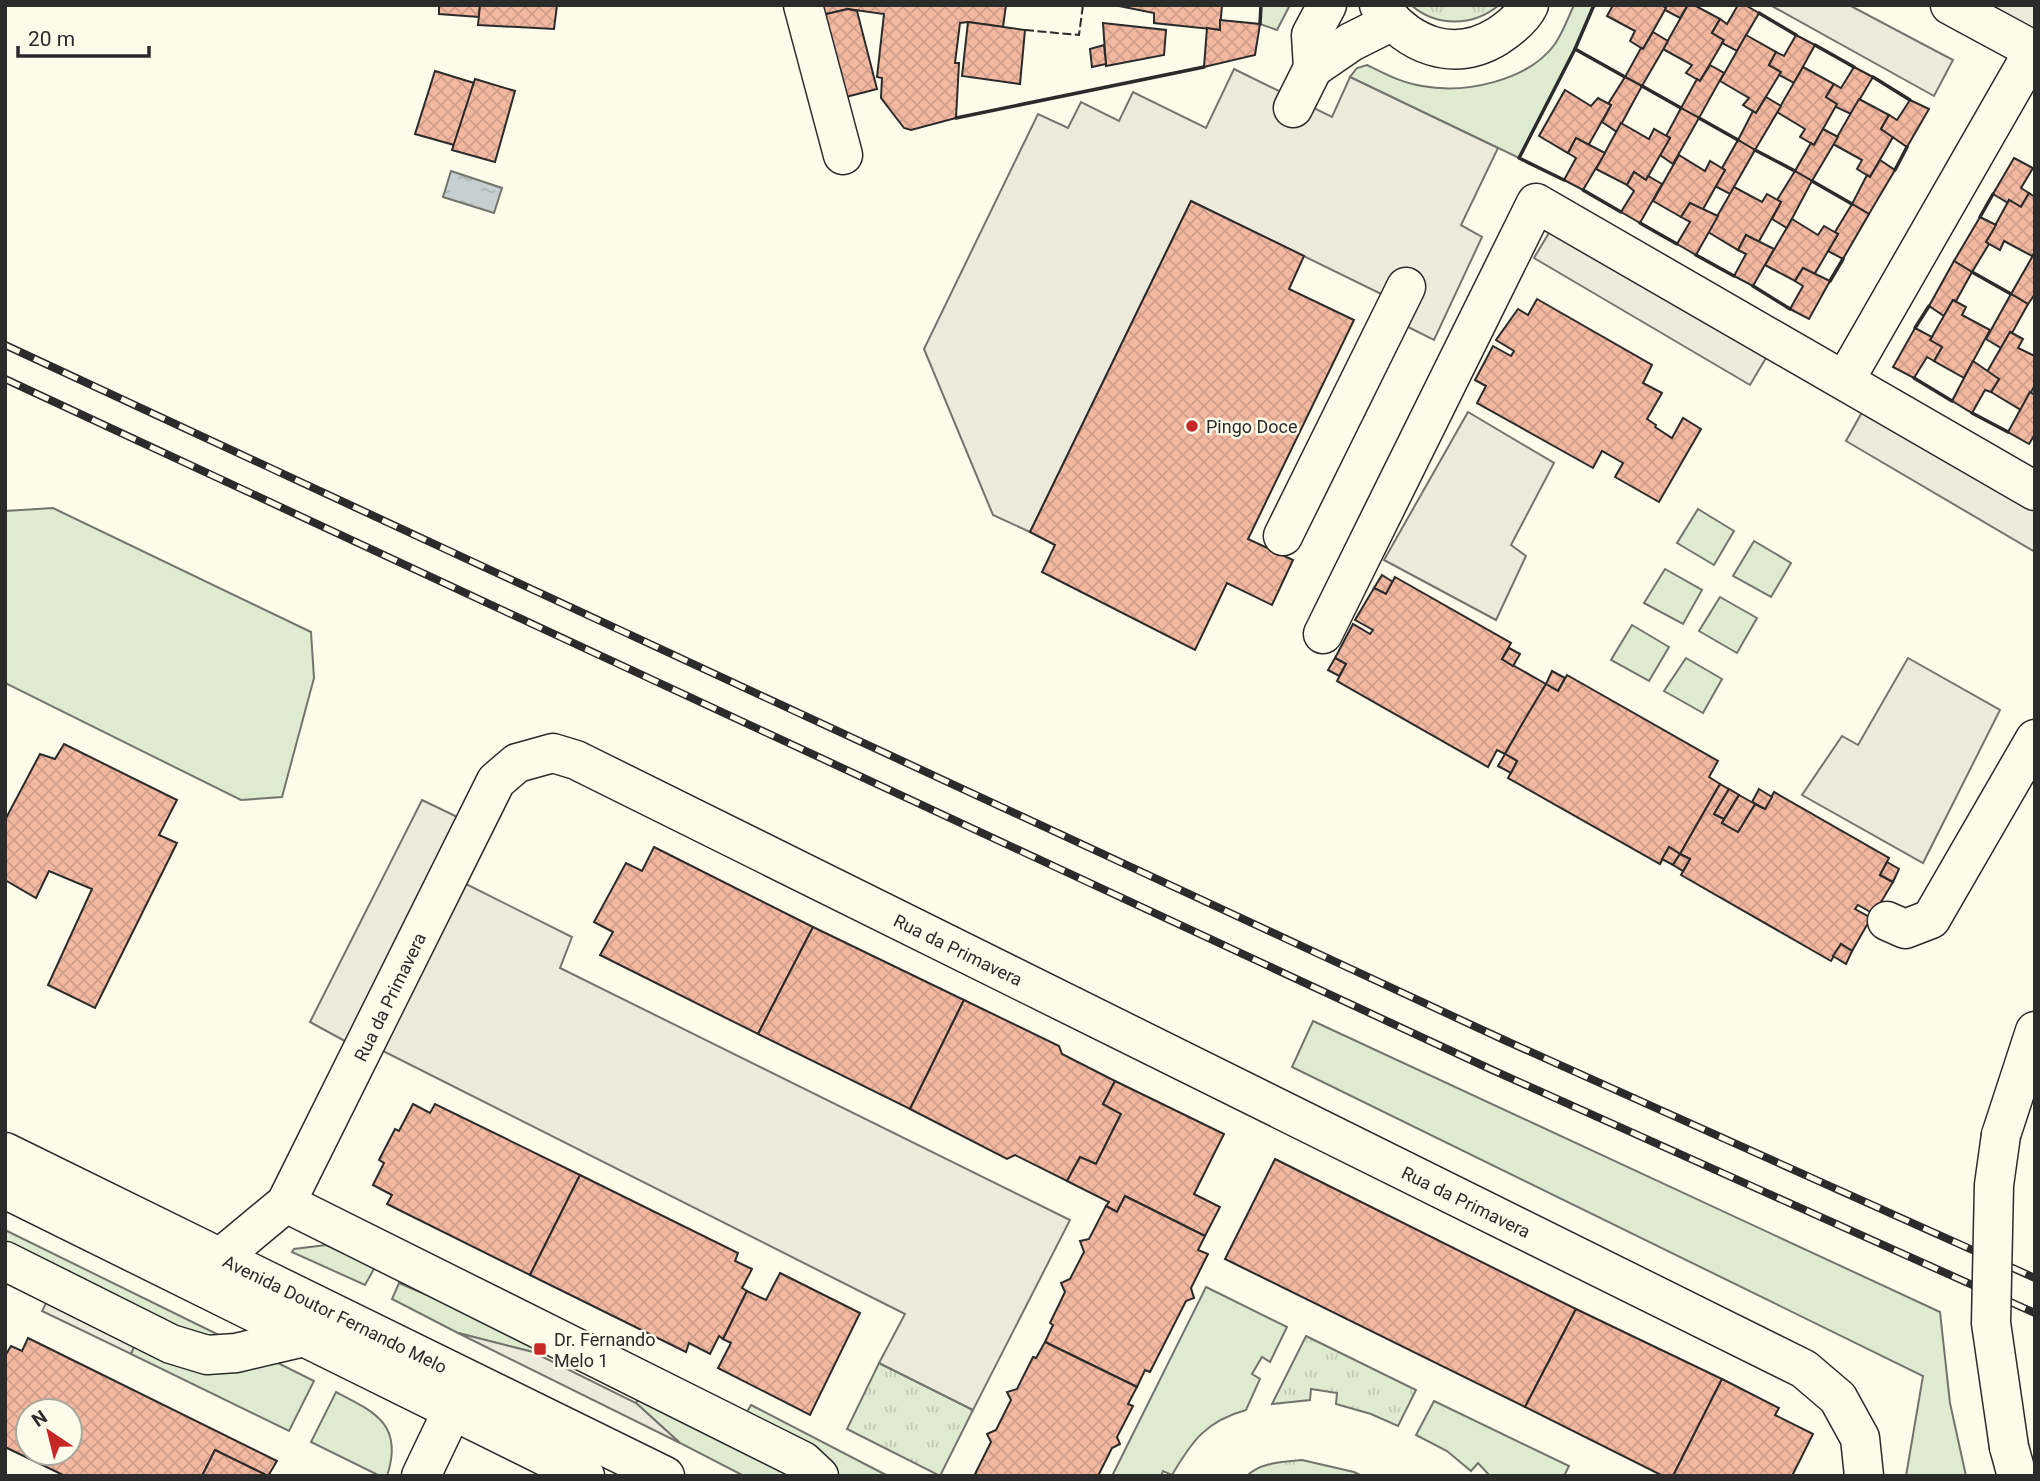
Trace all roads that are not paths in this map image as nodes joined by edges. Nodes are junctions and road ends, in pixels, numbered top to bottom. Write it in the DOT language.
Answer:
graph roads {
  1 [pos="803,5"];
  2 [pos="1326,5"];
  3 [pos="1529,5"];
  4 [pos="1950,5"];
  5 [pos="1385,13"];
  6 [pos="2034,50"];
  7 [pos="1313,68"];
  8 [pos="1293,108"];
  9 [pos="843,155"];
  10 [pos="1406,287"];
  11 [pos="1845,380"];
  12 [pos="2035,491"];
  13 [pos="1283,537"];
  14 [pos="1323,634"];
  15 [pos="2035,739"];
  16 [pos="1887,921"];
  17 [pos="2035,1031"];
  18 [pos="5,1152"];
  19 [pos="5,1189"];
  20 [pos="286,1203"];
  21 [pos="220,1258"];
  22 [pos="5,1261"];
  23 [pos="304,1337"];
  24 [pos="452,1411"];
  25 [pos="2013,1461"];
  26 [pos="421,1476"];
  27 [pos="584,1476"];
  28 [pos="665,1476"];
  29 [pos="819,1476"];
  30 [pos="1864,1476"];
  1 -- 9 [label="street"];
  2 -- 7 [label="street"];
  3 -- 5 [label="street"];
  4 -- 6 [label="street"];
  5 -- 7 [label="street"];
  6 -- 11 [label="street"];
  7 -- 8 [label="street"];
  10 -- 13 [label="street"];
  11 -- 12 [label="street"];
  11 -- 14 [label="street"];
  15 -- 16 [label="street"];
  17 -- 25 [label="street, bridge"];
  18 -- 21 [label="street, Avenida Doutor Fernando Melo"];
  19 -- 23 [label="street, Avenida Doutor Fernando Melo"];
  20 -- 21 [label="street, Rua da Primavera"];
  20 -- 29 [label="street"];
  20 -- 30 [label="street, Rua da Primavera"];
  21 -- 28 [label="street, Avenida Doutor Fernando Melo"];
  22 -- 23 [label="street, Avenida Doutor Fernando Melo"];
  23 -- 24 [label="street, Avenida Doutor Fernando Melo"];
  24 -- 26 [label="street"];
  24 -- 27 [label="street, Avenida Doutor Fernando Melo"];
}
